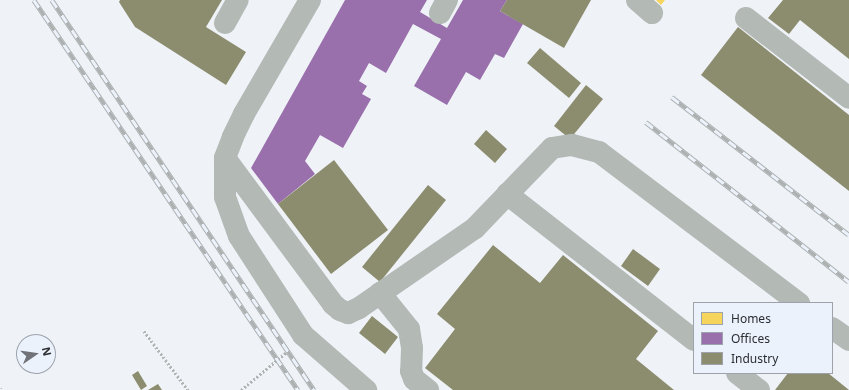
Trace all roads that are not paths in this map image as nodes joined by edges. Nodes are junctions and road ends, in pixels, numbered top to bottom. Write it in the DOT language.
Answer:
graph roads {
  1 [pos="238,0"];
  2 [pos="310,0"];
  3 [pos="746,18"];
  4 [pos="225,23"];
  5 [pos="846,92"];
  6 [pos="225,158"];
  7 [pos="507,194"];
  8 [pos="380,293"];
  9 [pos="798,302"];
  10 [pos="833,329"];
  11 [pos="693,339"];
  12 [pos="849,340"];
  13 [pos="738,374"];
  14 [pos="366,390"];
  15 [pos="428,390"];
  16 [pos="759,390"];
  1 -- 4 [label="lane"];
  2 -- 6 [label="lane"];
  3 -- 5 [label="lane"];
  6 -- 8 [label="lane"];
  6 -- 14 [label="lane"];
  7 -- 8 [label="lane"];
  7 -- 9 [label="lane"];
  7 -- 11 [label="lane"];
  8 -- 15 [label="lane"];
  10 -- 12 [label="lane"];
  13 -- 16 [label="lane"];
}
